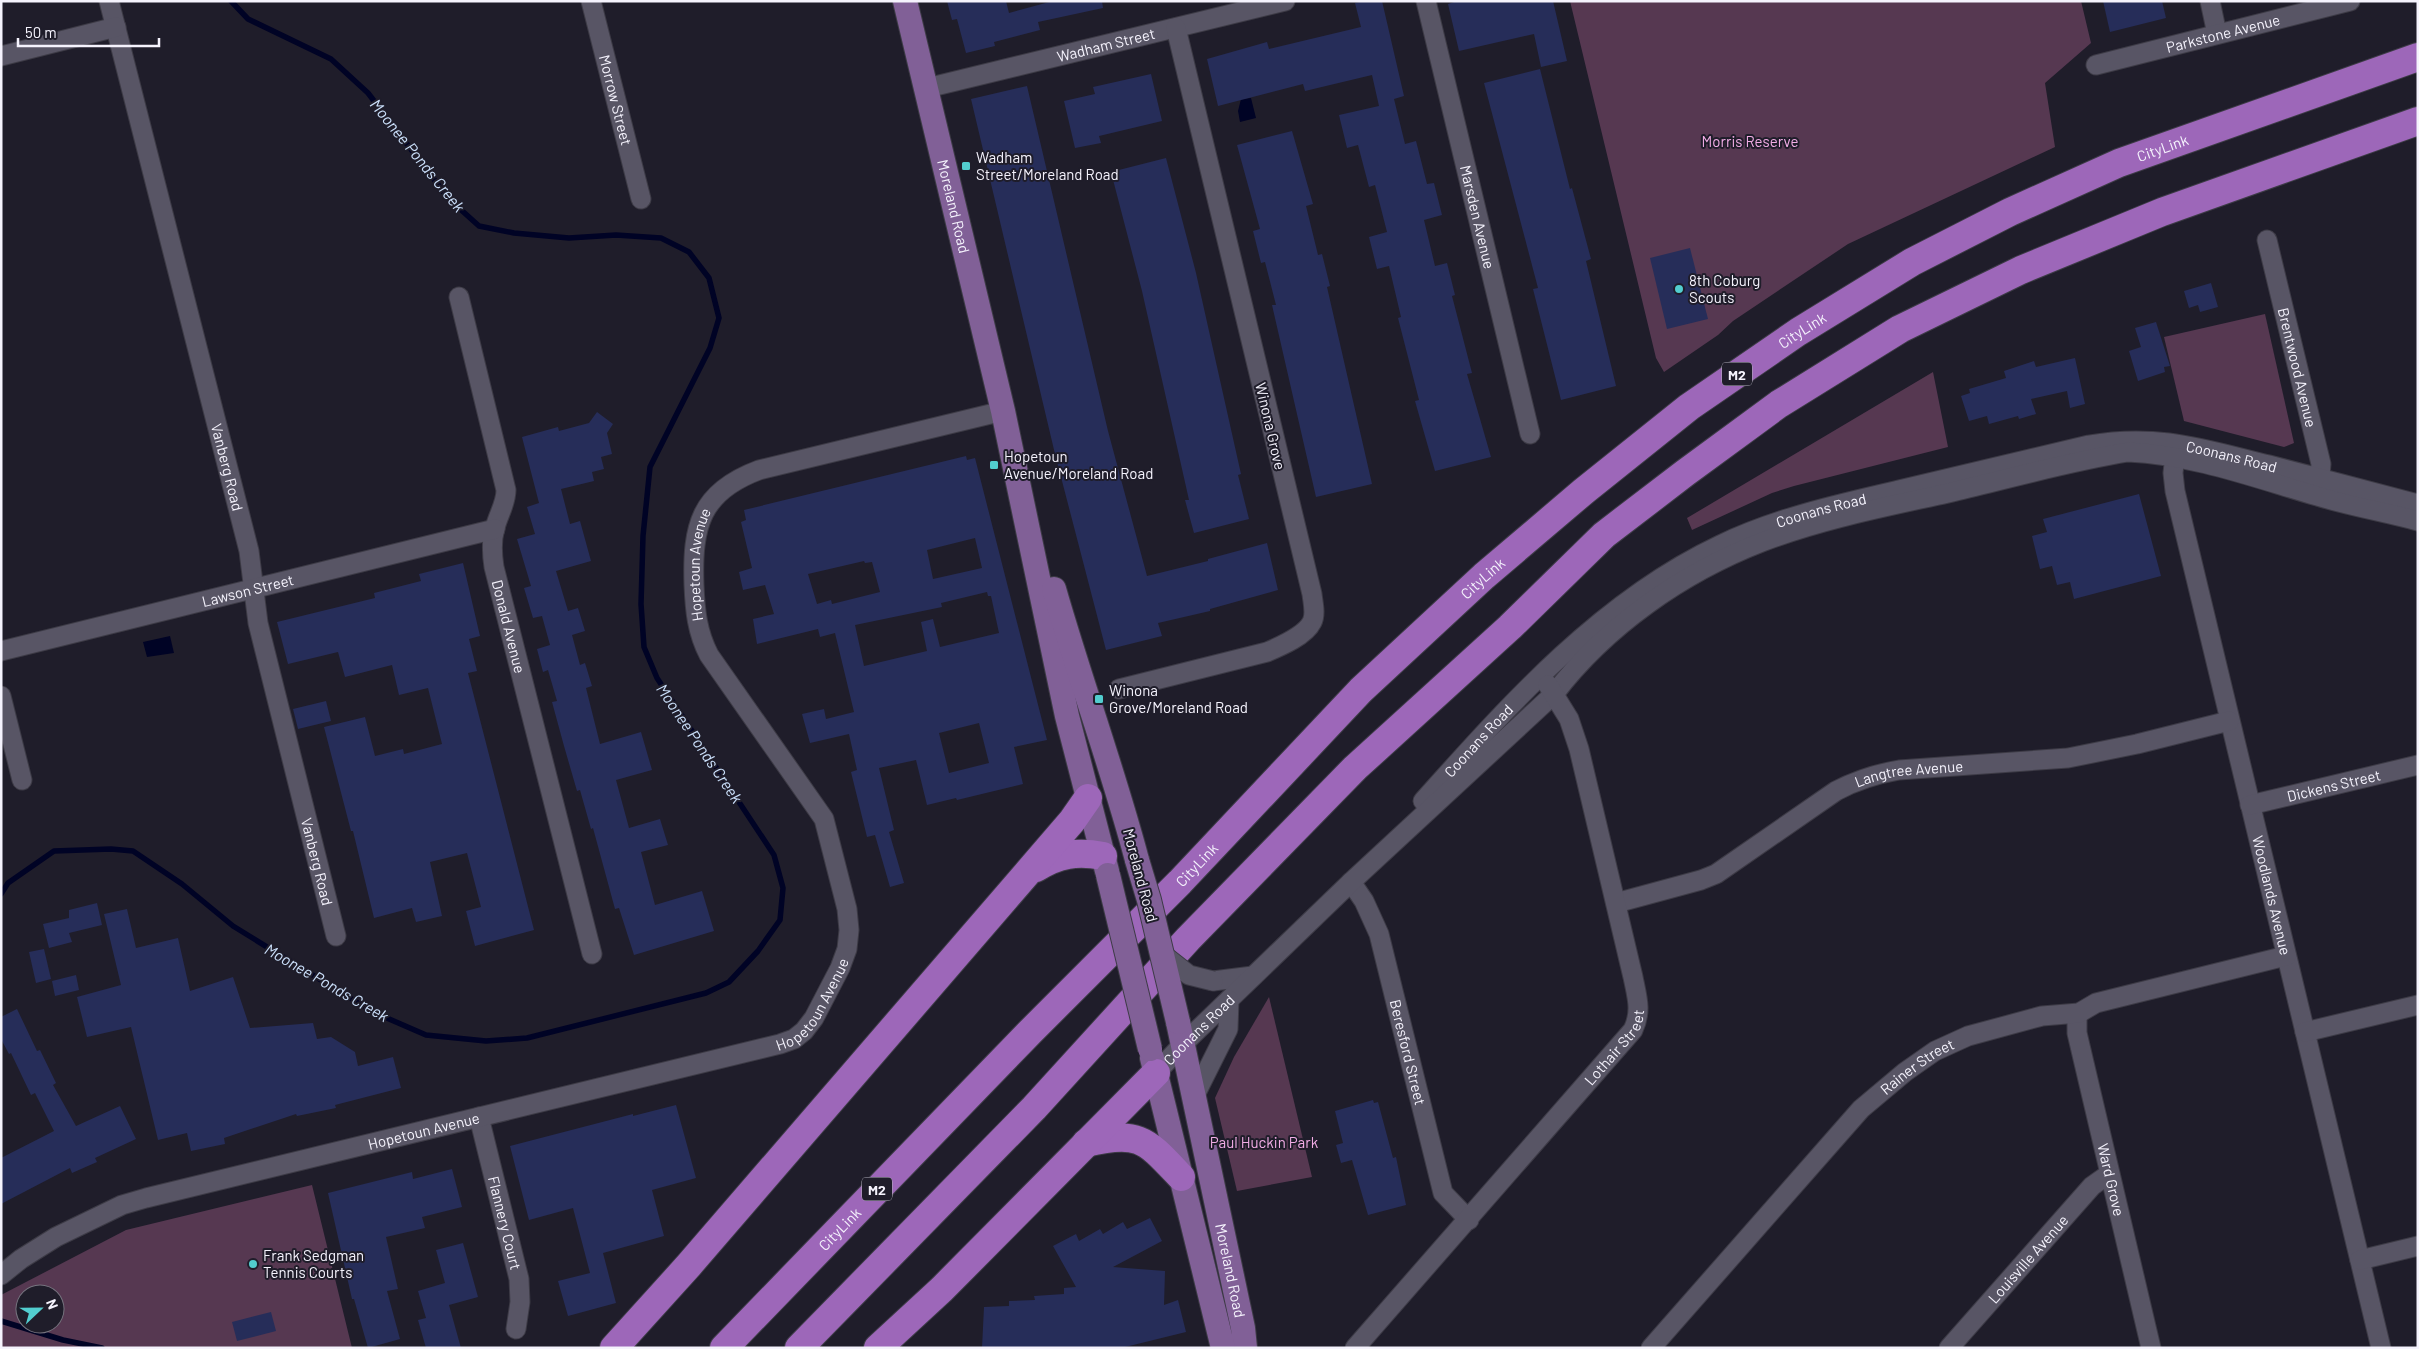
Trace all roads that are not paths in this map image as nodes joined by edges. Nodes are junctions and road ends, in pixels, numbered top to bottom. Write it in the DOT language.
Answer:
graph roads {
  1 [pos="109,1"];
  2 [pos="591,1"];
  3 [pos="905,1"];
  4 [pos="1285,1"];
  5 [pos="1426,1"];
  6 [pos="2210,1"];
  7 [pos="2350,1"];
  8 [pos="116,27"];
  9 [pos="1176,28"];
  10 [pos="2217,34"];
  11 [pos="1,56"];
  12 [pos="2418,56"];
  13 [pos="2096,65"];
  14 [pos="926,88"];
  15 [pos="2418,121"];
  16 [pos="640,199"];
  17 [pos="2267,240"];
  18 [pos="459,297"];
  19 [pos="1003,412"];
  20 [pos="1530,434"];
  21 [pos="2175,450"];
  22 [pos="2321,477"];
  23 [pos="2318,496"];
  24 [pos="2418,504"];
  25 [pos="2418,521"];
  26 [pos="494,529"];
  27 [pos="254,587"];
  28 [pos="1,651"];
  29 [pos="1541,676"];
  30 [pos="1119,689"];
  31 [pos="1554,694"];
  32 [pos="1,696"];
  33 [pos="2229,721"];
  34 [pos="2418,765"];
  35 [pos="22,780"];
  36 [pos="1088,798"];
  37 [pos="2250,805"];
  38 [pos="1117,865"];
  39 [pos="1350,882"];
  40 [pos="1008,894"];
  41 [pos="1616,903"];
  42 [pos="336,936"];
  43 [pos="1162,952"];
  44 [pos="592,954"];
  45 [pos="2286,956"];
  46 [pos="1254,976"];
  47 [pos="1229,1000"];
  48 [pos="2418,1005"];
  49 [pos="2079,1012"];
  50 [pos="2305,1032"];
  51 [pos="1180,1033"];
  52 [pos="1153,1061"];
  53 [pos="1194,1097"];
  54 [pos="479,1117"];
  55 [pos="1086,1143"];
  56 [pos="2109,1174"];
  57 [pos="1181,1178"];
  58 [pos="1469,1220"];
  59 [pos="2418,1246"];
  60 [pos="2360,1260"];
  61 [pos="1,1275"];
  62 [pos="516,1329"];
  63 [pos="614,1348"];
  64 [pos="724,1348"];
  65 [pos="799,1348"];
  66 [pos="878,1348"];
  67 [pos="1223,1348"];
  68 [pos="1245,1348"];
  69 [pos="1355,1348"];
  70 [pos="1651,1348"];
  71 [pos="1950,1348"];
  72 [pos="2151,1348"];
  73 [pos="2381,1348"];
  1 -- 8 [label="street, Vanberg Road"];
  2 -- 16 [label="street, Morrow Street"];
  3 -- 14 [label="main road, Moreland Road"];
  4 -- 9 [label="street, Wadham Street"];
  5 -- 20 [label="street, Marsden Avenue"];
  6 -- 10 [label="street"];
  7 -- 10 [label="street, Parkstone Avenue"];
  8 -- 11 [label="street"];
  8 -- 27 [label="street, Vanberg Road"];
  9 -- 14 [label="street, Wadham Street"];
  9 -- 30 [label="street, Winona Grove"];
  10 -- 13 [label="street, Parkstone Avenue"];
  12 -- 64 [label="highway, CityLink / M2"];
  14 -- 19 [label="main road, Moreland Road"];
  15 -- 65 [label="highway"];
  17 -- 22 [label="street, Brentwood Avenue"];
  18 -- 26 [label="street, Donald Avenue"];
  19 -- 36 [label="main road, Moreland Road"];
  19 -- 38 [label="main road, Moreland Road"];
  19 -- 54 [label="street, Hopetoun Avenue"];
  21 -- 22 [label="street, Coonans Road"];
  21 -- 23 [label="street, Coonans Road"];
  21 -- 29 [label="street, Coonans Road"];
  21 -- 31 [label="street, Coonans Road"];
  21 -- 33 [label="street, Woodlands Avenue"];
  22 -- 23 [label="street, Brentwood Avenue"];
  22 -- 24 [label="street, Coonans Road"];
  23 -- 25 [label="street, Coonans Road"];
  26 -- 27 [label="street, Lawson Street"];
  26 -- 44 [label="street, Donald Avenue"];
  27 -- 28 [label="street, Lawson Street"];
  27 -- 42 [label="street, Vanberg Road"];
  29 -- 31 [label="street, Lothair Street"];
  29 -- 39 [label="street, Coonans Road"];
  31 -- 39 [label="street, Coonans Road"];
  31 -- 41 [label="street, Lothair Street"];
  32 -- 35 [label="street"];
  33 -- 37 [label="street, Woodlands Avenue"];
  33 -- 41 [label="street, Langtree Avenue"];
  34 -- 37 [label="street, Dickens Street"];
  36 -- 38 [label="main road, Moreland Road"];
  36 -- 40 [label="highway"];
  37 -- 45 [label="street, Woodlands Avenue"];
  38 -- 40 [label="highway"];
  38 -- 43 [label="main road, Moreland Road, bridge"];
  38 -- 52 [label="main road, Moreland Road, bridge"];
  39 -- 46 [label="street, Coonans Road"];
  39 -- 58 [label="street, Beresford Street"];
  40 -- 63 [label="highway"];
  41 -- 58 [label="street, Lothair Street"];
  43 -- 46 [label="street, bridge"];
  43 -- 51 [label="main road, Moreland Road, bridge"];
  45 -- 49 [label="street, Rainer Street"];
  45 -- 50 [label="street, Woodlands Avenue"];
  46 -- 47 [label="street, Coonans Road"];
  47 -- 51 [label="street, Coonans Road"];
  47 -- 53 [label="street"];
  48 -- 50 [label="street"];
  49 -- 56 [label="street, Ward Grove"];
  49 -- 70 [label="street, Rainer Street"];
  50 -- 60 [label="street, Woodlands Avenue"];
  51 -- 52 [label="street, Coonans Road"];
  51 -- 53 [label="main road, Moreland Road"];
  52 -- 55 [label="highway"];
  52 -- 57 [label="main road, Moreland Road"];
  53 -- 68 [label="main road, Moreland Road"];
  54 -- 61 [label="street, Hopetoun Avenue"];
  54 -- 62 [label="street, Flannery Court"];
  55 -- 57 [label="highway"];
  55 -- 66 [label="highway"];
  56 -- 71 [label="street, Louisville Avenue"];
  56 -- 72 [label="street, Ward Grove"];
  57 -- 67 [label="main road, Moreland Road"];
  58 -- 69 [label="street, Lothair Street"];
  59 -- 60 [label="street"];
  60 -- 73 [label="street, Woodlands Avenue"];
}
